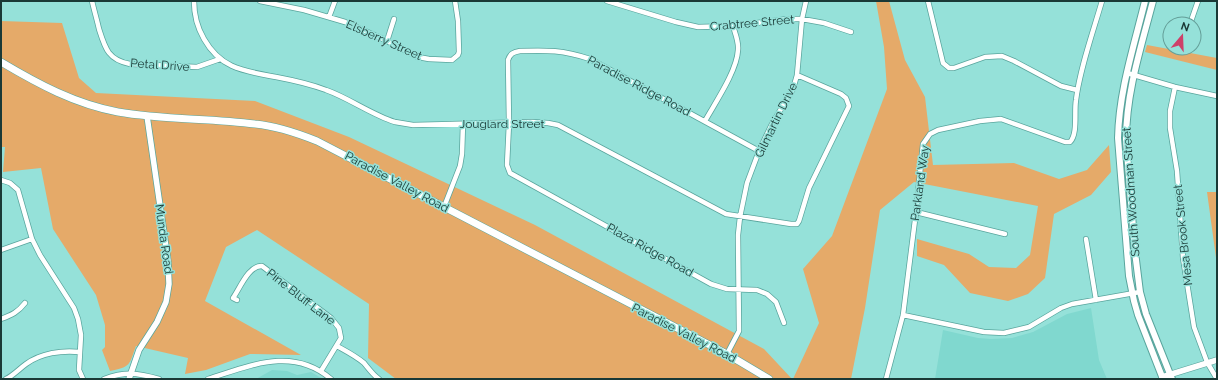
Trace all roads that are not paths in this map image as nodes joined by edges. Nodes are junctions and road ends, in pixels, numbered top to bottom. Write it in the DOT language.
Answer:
graph roads {
  1 [pos="92,1"];
  2 [pos="194,1"];
  3 [pos="260,1"];
  4 [pos="334,1"];
  5 [pos="456,1"];
  6 [pos="608,1"];
  7 [pos="806,1"];
  8 [pos="928,1"];
  9 [pos="1102,1"];
  10 [pos="1144,1"];
  11 [pos="1153,1"];
  12 [pos="1198,1"];
  13 [pos="269,2"];
  14 [pos="1193,16"];
  15 [pos="329,17"];
  16 [pos="394,19"];
  17 [pos="802,19"];
  18 [pos="733,26"];
  19 [pos="851,32"];
  20 [pos="387,41"];
  21 [pos="220,59"];
  22 [pos="1,62"];
  23 [pos="1127,73"];
  24 [pos="798,75"];
  25 [pos="1134,75"];
  26 [pos="1175,87"];
  27 [pos="1077,90"];
  28 [pos="1217,96"];
  29 [pos="146,116"];
  30 [pos="705,121"];
  31 [pos="509,123"];
  32 [pos="463,124"];
  33 [pos="759,151"];
  34 [pos="1,180"];
  35 [pos="444,207"];
  36 [pos="916,212"];
  37 [pos="740,217"];
  38 [pos="1005,234"];
  39 [pos="32,239"];
  40 [pos="1086,239"];
  41 [pos="1,250"];
  42 [pos="738,289"];
  43 [pos="1140,292"];
  44 [pos="1132,293"];
  45 [pos="237,300"];
  46 [pos="1096,300"];
  47 [pos="25,302"];
  48 [pos="903,315"];
  49 [pos="1,319"];
  50 [pos="784,323"];
  51 [pos="337,346"];
  52 [pos="80,352"];
  53 [pos="727,354"];
  54 [pos="1217,360"];
  55 [pos="1208,362"];
  56 [pos="322,371"];
  57 [pos="130,376"];
  58 [pos="1171,377"];
  59 [pos="1162,378"];
  60 [pos="6,379"];
  61 [pos="83,379"];
  62 [pos="104,379"];
  63 [pos="159,379"];
  64 [pos="208,379"];
  65 [pos="331,379"];
  66 [pos="379,379"];
  67 [pos="769,379"];
  68 [pos="886,379"];
  69 [pos="1217,379"];
  1 -- 21 [label="street, Petal Drive"];
  2 -- 21 [label="street, Jouglard Street"];
  3 -- 13 [label="street, Elsberry Street"];
  4 -- 15 [label="street"];
  5 -- 20 [label="street, Elsberry Street"];
  6 -- 18 [label="street, Crabtree Street"];
  7 -- 17 [label="street, Gilmartin Drive"];
  8 -- 27 [label="street"];
  9 -- 27 [label="street, Parkland Way"];
  10 -- 23 [label="main road, South Woodman Street"];
  11 -- 25 [label="main road, South Woodman Street"];
  12 -- 14 [label="street"];
  13 -- 15 [label="street, Elsberry Street"];
  15 -- 20 [label="street, Elsberry Street"];
  16 -- 20 [label="street"];
  17 -- 18 [label="street, Crabtree Street"];
  17 -- 19 [label="street, Crabtree Street"];
  17 -- 24 [label="street, Gilmartin Drive"];
  18 -- 30 [label="street"];
  21 -- 32 [label="street, Jouglard Street"];
  22 -- 29 [label="main road, Paradise Valley Road"];
  23 -- 25 [label="street"];
  23 -- 44 [label="main road, South Woodman Street"];
  24 -- 33 [label="street, Gilmartin Drive"];
  24 -- 37 [label="street, Jouglard Street"];
  25 -- 26 [label="street"];
  25 -- 43 [label="main road, South Woodman Street"];
  26 -- 28 [label="street"];
  26 -- 55 [label="street, Mesa Brook Street"];
  27 -- 36 [label="street, Parkland Way"];
  29 -- 35 [label="main road, Paradise Valley Road"];
  29 -- 57 [label="street, Munda Road"];
  30 -- 31 [label="street, Paradise Ridge Road"];
  30 -- 33 [label="street, Paradise Ridge Road"];
  31 -- 32 [label="street, Jouglard Street"];
  31 -- 37 [label="street, Jouglard Street"];
  31 -- 42 [label="street, Plaza Ridge Road"];
  32 -- 35 [label="street"];
  33 -- 37 [label="street, Gilmartin Drive"];
  34 -- 39 [label="street"];
  35 -- 53 [label="main road, Paradise Valley Road"];
  36 -- 38 [label="street"];
  36 -- 48 [label="street, Parkland Way"];
  37 -- 42 [label="street, Gilmartin Drive"];
  39 -- 41 [label="street"];
  39 -- 52 [label="street"];
  40 -- 46 [label="street"];
  42 -- 50 [label="street, Plaza Ridge Road"];
  42 -- 53 [label="street, Gilmartin Drive"];
  43 -- 44 [label="street"];
  43 -- 58 [label="main road, South Woodman Street"];
  44 -- 46 [label="street"];
  44 -- 59 [label="main road, South Woodman Street"];
  45 -- 51 [label="street, Pine Bluff Lane"];
  46 -- 48 [label="street"];
  47 -- 49 [label="street"];
  48 -- 68 [label="street, Parkland Way"];
  51 -- 56 [label="street, Pine Bluff Lane"];
  51 -- 66 [label="street"];
  52 -- 60 [label="street"];
  52 -- 61 [label="street"];
  53 -- 67 [label="main road, Paradise Valley Road"];
  54 -- 55 [label="street"];
  55 -- 58 [label="street"];
  55 -- 69 [label="street, Mesa Brook Street"];
  56 -- 64 [label="street"];
  56 -- 65 [label="street"];
  57 -- 62 [label="street"];
  57 -- 63 [label="street"];
  58 -- 59 [label="street"];
}
